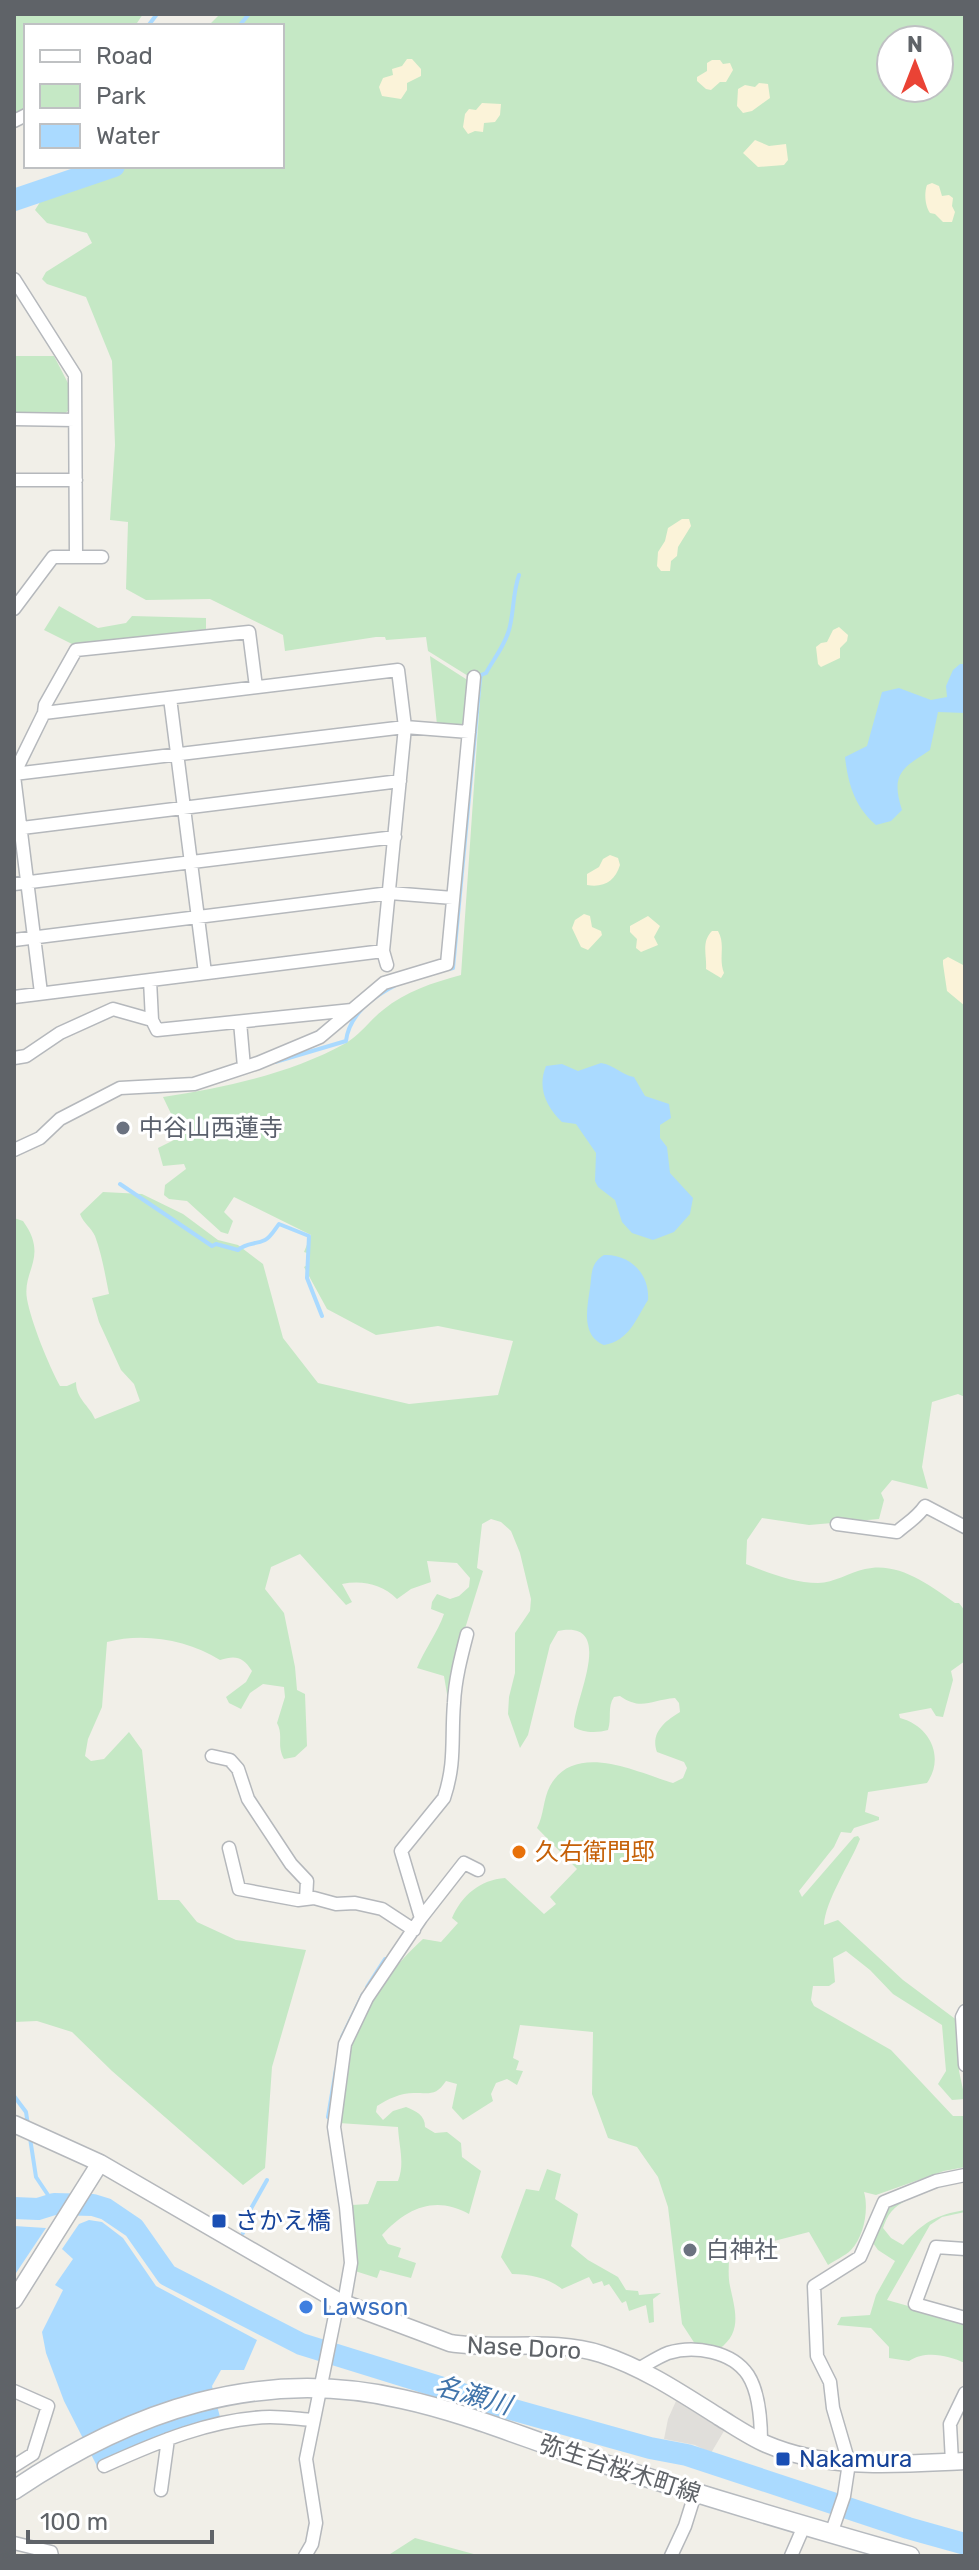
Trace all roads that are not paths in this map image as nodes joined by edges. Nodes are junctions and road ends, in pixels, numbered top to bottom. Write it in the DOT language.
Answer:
graph roads {
  1 [pos="14,279"];
  2 [pos="14,419"];
  3 [pos="75,420"];
  4 [pos="14,480"];
  5 [pos="76,480"];
  6 [pos="76,557"];
  7 [pos="102,557"];
  8 [pos="14,609"];
  9 [pos="474,677"];
  10 [pos="256,687"];
  11 [pos="170,698"];
  12 [pos="44,713"];
  13 [pos="405,727"];
  14 [pos="469,732"];
  15 [pos="177,753"];
  16 [pos="14,775"];
  17 [pos="400,781"];
  18 [pos="184,808"];
  19 [pos="17,829"];
  20 [pos="395,837"];
  21 [pos="191,861"];
  22 [pos="20,883"];
  23 [pos="390,893"];
  24 [pos="453,898"];
  25 [pos="198,916"];
  26 [pos="34,937"];
  27 [pos="14,940"];
  28 [pos="387,968"];
  29 [pos="205,973"];
  30 [pos="150,980"];
  31 [pos="41,993"];
  32 [pos="14,997"];
  33 [pos="352,1010"];
  34 [pos="152,1020"];
  35 [pos="240,1022"];
  36 [pos="14,1058"];
  37 [pos="244,1067"];
  38 [pos="14,1150"];
  39 [pos="837,1524"];
  40 [pos="965,1527"];
  41 [pos="467,1634"];
  42 [pos="212,1756"];
  43 [pos="229,1848"];
  44 [pos="478,1870"];
  45 [pos="306,1899"];
  46 [pos="421,1918"];
  47 [pos="414,1930"];
  48 [pos="965,2011"];
  49 [pos="965,2065"];
  50 [pos="28,2129"];
  51 [pos="100,2163"];
  52 [pos="965,2175"];
  53 [pos="965,2249"];
  54 [pos="14,2300"];
  55 [pos="341,2302"];
  56 [pos="965,2318"];
  57 [pos="640,2368"];
  58 [pos="320,2390"];
  59 [pos="14,2391"];
  60 [pos="965,2393"];
  61 [pos="313,2420"];
  62 [pos="168,2439"];
  63 [pos="761,2442"];
  64 [pos="958,2462"];
  65 [pos="849,2463"];
  66 [pos="14,2466"];
  67 [pos="104,2466"];
  68 [pos="14,2490"];
  69 [pos="161,2490"];
  70 [pos="695,2494"];
  71 [pos="804,2526"];
  72 [pos="831,2534"];
  73 [pos="14,2543"];
  74 [pos="52,2556"];
  75 [pos="305,2556"];
  76 [pos="671,2556"];
  77 [pos="791,2556"];
  78 [pos="910,2556"];
  1 -- 3 [label="street"];
  2 -- 3 [label="street"];
  3 -- 5 [label="street"];
  4 -- 5 [label="street"];
  5 -- 6 [label="street"];
  6 -- 7 [label="street"];
  6 -- 8 [label="street"];
  9 -- 14 [label="street"];
  10 -- 11 [label="street"];
  10 -- 12 [label="street"];
  10 -- 13 [label="street"];
  11 -- 12 [label="street"];
  11 -- 15 [label="street"];
  12 -- 16 [label="street"];
  13 -- 14 [label="street"];
  13 -- 15 [label="street"];
  13 -- 17 [label="street"];
  14 -- 24 [label="street"];
  15 -- 16 [label="street"];
  15 -- 18 [label="street"];
  16 -- 19 [label="street"];
  17 -- 18 [label="street"];
  17 -- 20 [label="street"];
  18 -- 19 [label="street"];
  18 -- 21 [label="street"];
  19 -- 22 [label="street"];
  20 -- 21 [label="street"];
  20 -- 23 [label="street"];
  21 -- 22 [label="street"];
  21 -- 25 [label="street"];
  22 -- 26 [label="street"];
  23 -- 24 [label="street"];
  23 -- 25 [label="street"];
  23 -- 28 [label="street"];
  24 -- 28 [label="street"];
  25 -- 26 [label="street"];
  25 -- 29 [label="street"];
  26 -- 27 [label="street"];
  26 -- 31 [label="street"];
  28 -- 29 [label="street"];
  28 -- 33 [label="street"];
  29 -- 30 [label="street"];
  30 -- 31 [label="street"];
  30 -- 34 [label="street"];
  31 -- 32 [label="street"];
  33 -- 35 [label="street"];
  33 -- 37 [label="street"];
  34 -- 35 [label="street"];
  34 -- 36 [label="street"];
  35 -- 37 [label="street"];
  37 -- 38 [label="street"];
  39 -- 40 [label="street"];
  41 -- 46 [label="street"];
  42 -- 45 [label="street"];
  43 -- 45 [label="street"];
  44 -- 46 [label="street"];
  45 -- 47 [label="street"];
  46 -- 47 [label="street"];
  47 -- 55 [label="street"];
  48 -- 49 [label="street"];
  50 -- 51 [label="street, Nase Doro"];
  51 -- 54 [label="street"];
  51 -- 55 [label="street, Nase Doro"];
  52 -- 65 [label="street"];
  53 -- 56 [label="street"];
  55 -- 57 [label="street, Nase Doro"];
  55 -- 58 [label="street"];
  57 -- 63 [label="street, Nase Doro"];
  57 -- 63 [label="street"];
  58 -- 61 [label="street"];
  58 -- 68 [label="main road, 弥生台桜木町線"];
  58 -- 70 [label="main road, 弥生台桜木町線"];
  59 -- 66 [label="street"];
  60 -- 64 [label="street"];
  61 -- 62 [label="street"];
  61 -- 75 [label="street"];
  62 -- 67 [label="street"];
  62 -- 69 [label="street"];
  63 -- 65 [label="street, Nase Doro"];
  64 -- 65 [label="street, Nase Doro"];
  65 -- 72 [label="street"];
  70 -- 71 [label="main road, 弥生台桜木町線"];
  70 -- 76 [label="street"];
  71 -- 72 [label="main road, 弥生台桜木町線"];
  71 -- 77 [label="street"];
  72 -- 78 [label="main road, 弥生台桜木町線"];
  73 -- 74 [label="street"];
}
